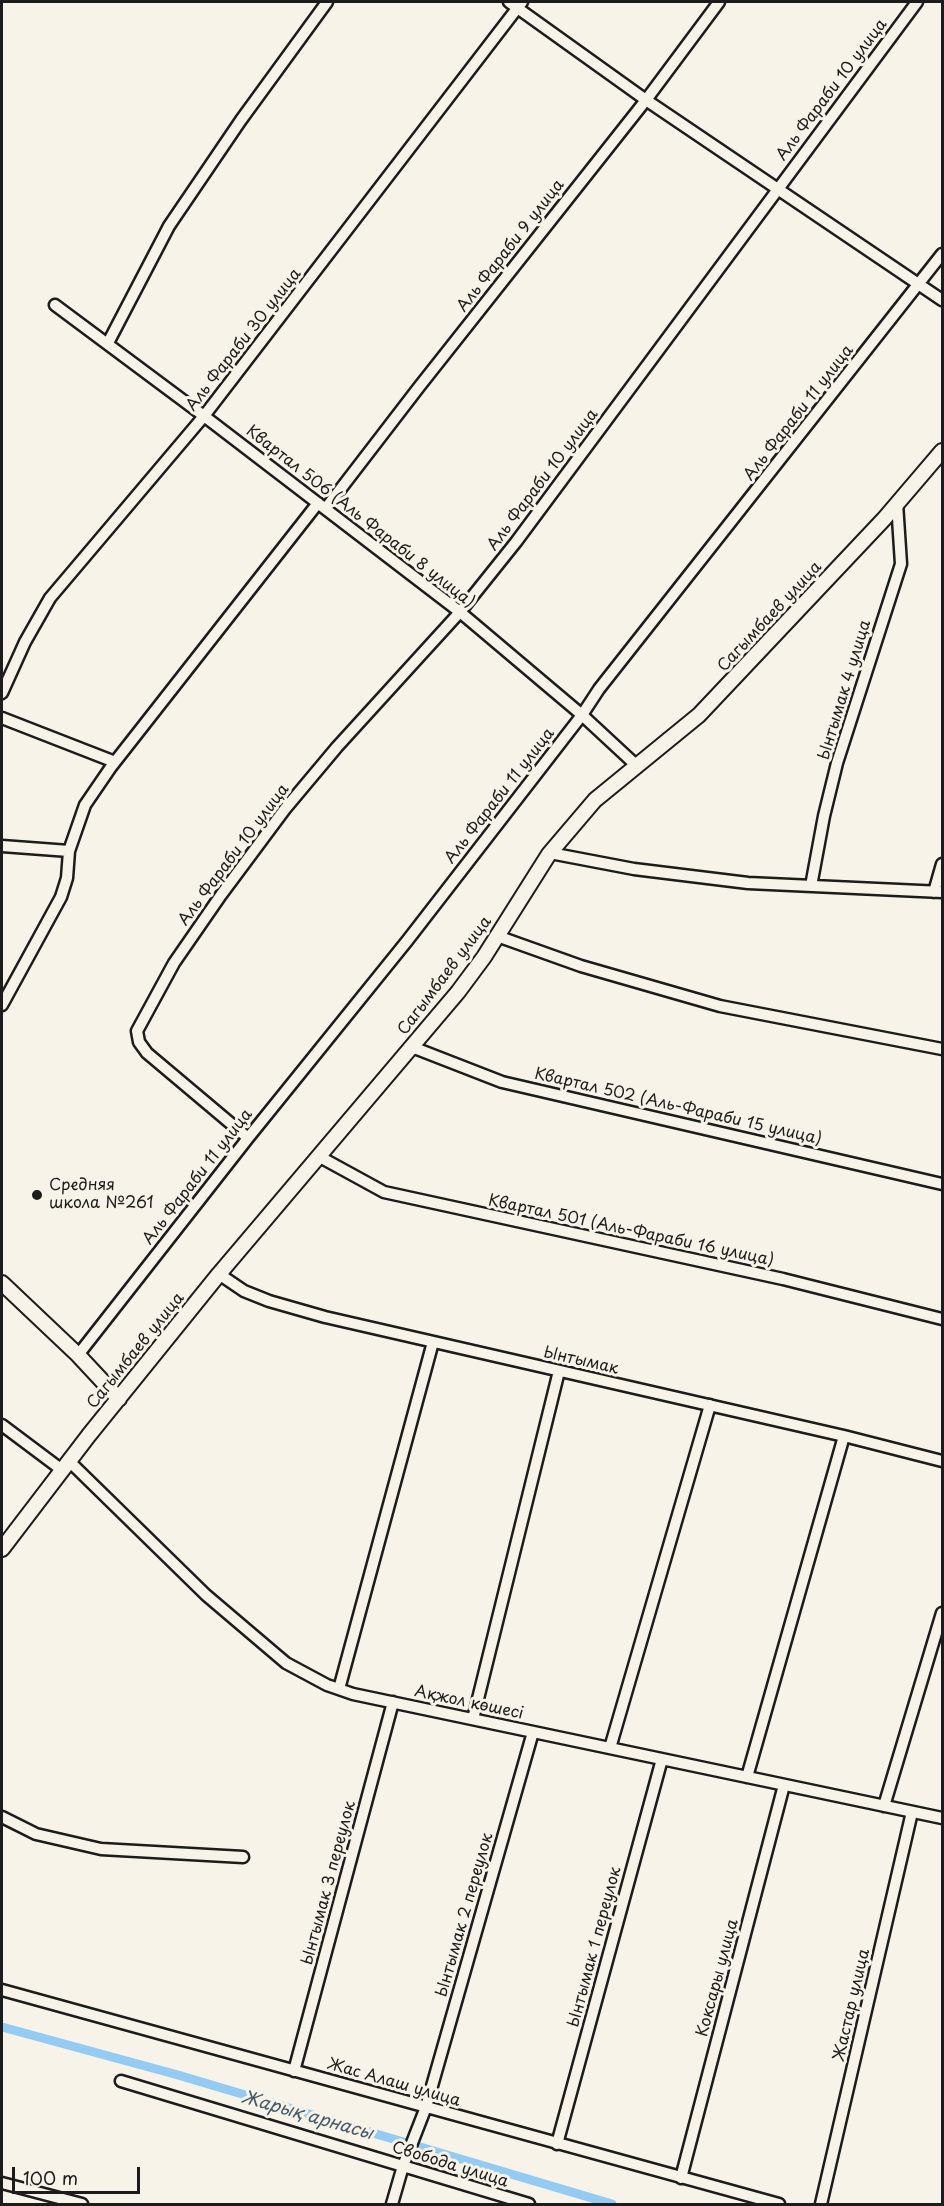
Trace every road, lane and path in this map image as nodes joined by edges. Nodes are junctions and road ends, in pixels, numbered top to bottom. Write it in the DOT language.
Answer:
graph roads {
  1 [pos="327,2"];
  2 [pos="719,2"];
  3 [pos="917,2"];
  4 [pos="516,4"];
  5 [pos="646,100"];
  6 [pos="777,189"];
  7 [pos="942,254"];
  8 [pos="919,285"];
  9 [pos="942,300"];
  10 [pos="55,305"];
  11 [pos="108,343"];
  12 [pos="204,416"];
  13 [pos="942,451"];
  14 [pos="897,503"];
  15 [pos="322,505"];
  16 [pos="460,612"];
  17 [pos="2,693"];
  18 [pos="582,715"];
  19 [pos="2,718"];
  20 [pos="115,762"];
  21 [pos="637,766"];
  22 [pos="2,846"];
  23 [pos="69,851"];
  24 [pos="550,853"];
  25 [pos="942,864"];
  26 [pos="811,886"];
  27 [pos="938,892"];
  28 [pos="497,936"];
  29 [pos="2,1005"];
  30 [pos="412,1047"];
  31 [pos="942,1048"];
  32 [pos="248,1138"];
  33 [pos="320,1157"];
  34 [pos="942,1184"];
  35 [pos="219,1274"];
  36 [pos="2,1283"];
  37 [pos="942,1319"];
  38 [pos="433,1342"];
  39 [pos="78,1355"];
  40 [pos="559,1371"];
  41 [pos="119,1399"];
  42 [pos="710,1405"];
  43 [pos="2,1425"];
  44 [pos="844,1436"];
  45 [pos="942,1461"];
  46 [pos="66,1465"];
  47 [pos="2,1549"];
  48 [pos="942,1612"];
  49 [pos="339,1689"];
  50 [pos="393,1702"];
  51 [pos="472,1719"];
  52 [pos="533,1732"];
  53 [pos="610,1748"];
  54 [pos="662,1759"];
  55 [pos="747,1777"];
  56 [pos="784,1785"];
  57 [pos="884,1806"];
  58 [pos="912,1812"];
  59 [pos="2,1817"];
  60 [pos="942,1818"];
  61 [pos="243,1857"];
  62 [pos="2,1990"];
  63 [pos="294,2071"];
  64 [pos="121,2081"];
  65 [pos="426,2107"];
  66 [pos="557,2144"];
  67 [pos="403,2166"];
  68 [pos="681,2178"];
  69 [pos="2,2182"];
  70 [pos="82,2205"];
  71 [pos="392,2205"];
  72 [pos="529,2205"];
  73 [pos="779,2205"];
  74 [pos="821,2205"];
  1 -- 11 [label="street"];
  2 -- 5 [label="street, Аль Фараби 9 улица"];
  3 -- 6 [label="street, Аль Фараби 10 улица"];
  4 -- 5 [label="street"];
  4 -- 12 [label="street, Аль Фараби 30 улица"];
  5 -- 6 [label="street"];
  5 -- 15 [label="street, Аль Фараби 9 улица"];
  6 -- 8 [label="street"];
  6 -- 16 [label="street, Аль Фараби 10 улица"];
  7 -- 8 [label="street, Аль Фараби 11 улица"];
  8 -- 9 [label="street"];
  8 -- 18 [label="street, Аль Фараби 11 улица"];
  10 -- 11 [label="street, Квартал 506 (Аль Фараби 8 улица)"];
  11 -- 12 [label="street, Квартал 506 (Аль Фараби 8 улица)"];
  12 -- 15 [label="street, Квартал 506 (Аль Фараби 8 улица)"];
  12 -- 17 [label="street, Аль Фараби 30 улица"];
  13 -- 14 [label="street, Сагымбаев улица"];
  14 -- 21 [label="street, Сагымбаев улица"];
  14 -- 26 [label="street, Ынтымак 4 улица"];
  15 -- 16 [label="street, Квартал 506 (Аль Фараби 8 улица)"];
  15 -- 20 [label="street, Аль Фараби 9 улица"];
  16 -- 18 [label="street, Квартал 506 (Аль Фараби 8 улица)"];
  16 -- 32 [label="street, Аль Фараби 10 улица"];
  18 -- 21 [label="street, Квартал 506 (Аль Фараби 8 улица)"];
  18 -- 32 [label="street, Аль Фараби 11 улица"];
  19 -- 20 [label="street"];
  20 -- 23 [label="street, Аль Фараби 9 улица"];
  21 -- 24 [label="street, Сагымбаев улица"];
  22 -- 23 [label="street"];
  23 -- 29 [label="street, Аль Фараби 9 улица"];
  24 -- 26 [label="street"];
  24 -- 28 [label="street, Сагымбаев улица"];
  25 -- 27 [label="street"];
  26 -- 27 [label="street"];
  28 -- 30 [label="street, Сагымбаев улица"];
  28 -- 31 [label="street"];
  30 -- 33 [label="street, Сагымбаев улица"];
  30 -- 34 [label="street, Квартал 502 (Аль-Фараби 15 улица)"];
  32 -- 39 [label="street, Аль Фараби 11 улица"];
  33 -- 35 [label="street, Сагымбаев улица"];
  33 -- 37 [label="street, Квартал 501 (Аль-Фараби 16 улица)"];
  35 -- 38 [label="street, Ынтымак"];
  35 -- 41 [label="street, Сагымбаев улица"];
  36 -- 39 [label="street"];
  38 -- 40 [label="street, Ынтымак"];
  38 -- 49 [label="street"];
  39 -- 41 [label="street"];
  40 -- 42 [label="street, Ынтымак"];
  40 -- 51 [label="street"];
  41 -- 46 [label="street, Сагымбаев улица"];
  42 -- 44 [label="street, Ынтымак"];
  42 -- 53 [label="street"];
  43 -- 46 [label="street, Ақжол көшесі"];
  44 -- 45 [label="street, Ынтымак"];
  44 -- 55 [label="street"];
  46 -- 47 [label="street, Сагымбаев улица"];
  46 -- 49 [label="street, Ақжол көшесі"];
  48 -- 57 [label="street"];
  49 -- 50 [label="street, Ақжол көшесі"];
  50 -- 51 [label="street, Ақжол көшесі"];
  50 -- 63 [label="street, Ынтымак 3 переулок"];
  51 -- 52 [label="street, Ақжол көшесі"];
  52 -- 53 [label="street, Ақжол көшесі"];
  52 -- 65 [label="street, Ынтымак 2 переулок"];
  53 -- 54 [label="street, Ақжол көшесі"];
  54 -- 55 [label="street, Ақжол көшесі"];
  54 -- 66 [label="street, Ынтымак 1 переулок"];
  55 -- 56 [label="street, Ақжол көшесі"];
  56 -- 57 [label="street, Ақжол көшесі"];
  56 -- 68 [label="street, Коксары улица"];
  57 -- 58 [label="street, Ақжол көшесі"];
  58 -- 60 [label="street, Ақжол көшесі"];
  58 -- 74 [label="street, Жастар улица"];
  59 -- 61 [label="street"];
  62 -- 63 [label="street, Жас Алаш улица"];
  63 -- 65 [label="street, Жас Алаш улица"];
  64 -- 67 [label="street, Свобода улица"];
  65 -- 66 [label="street, Жас Алаш улица"];
  65 -- 67 [label="street, Ынтымак 2 переулок"];
  66 -- 68 [label="street, Жас Алаш улица"];
  67 -- 71 [label="street, Ынтымак 2 переулок"];
  67 -- 72 [label="street, Свобода улица"];
  68 -- 73 [label="street, Жас Алаш улица"];
  69 -- 70 [label="street"];
}
